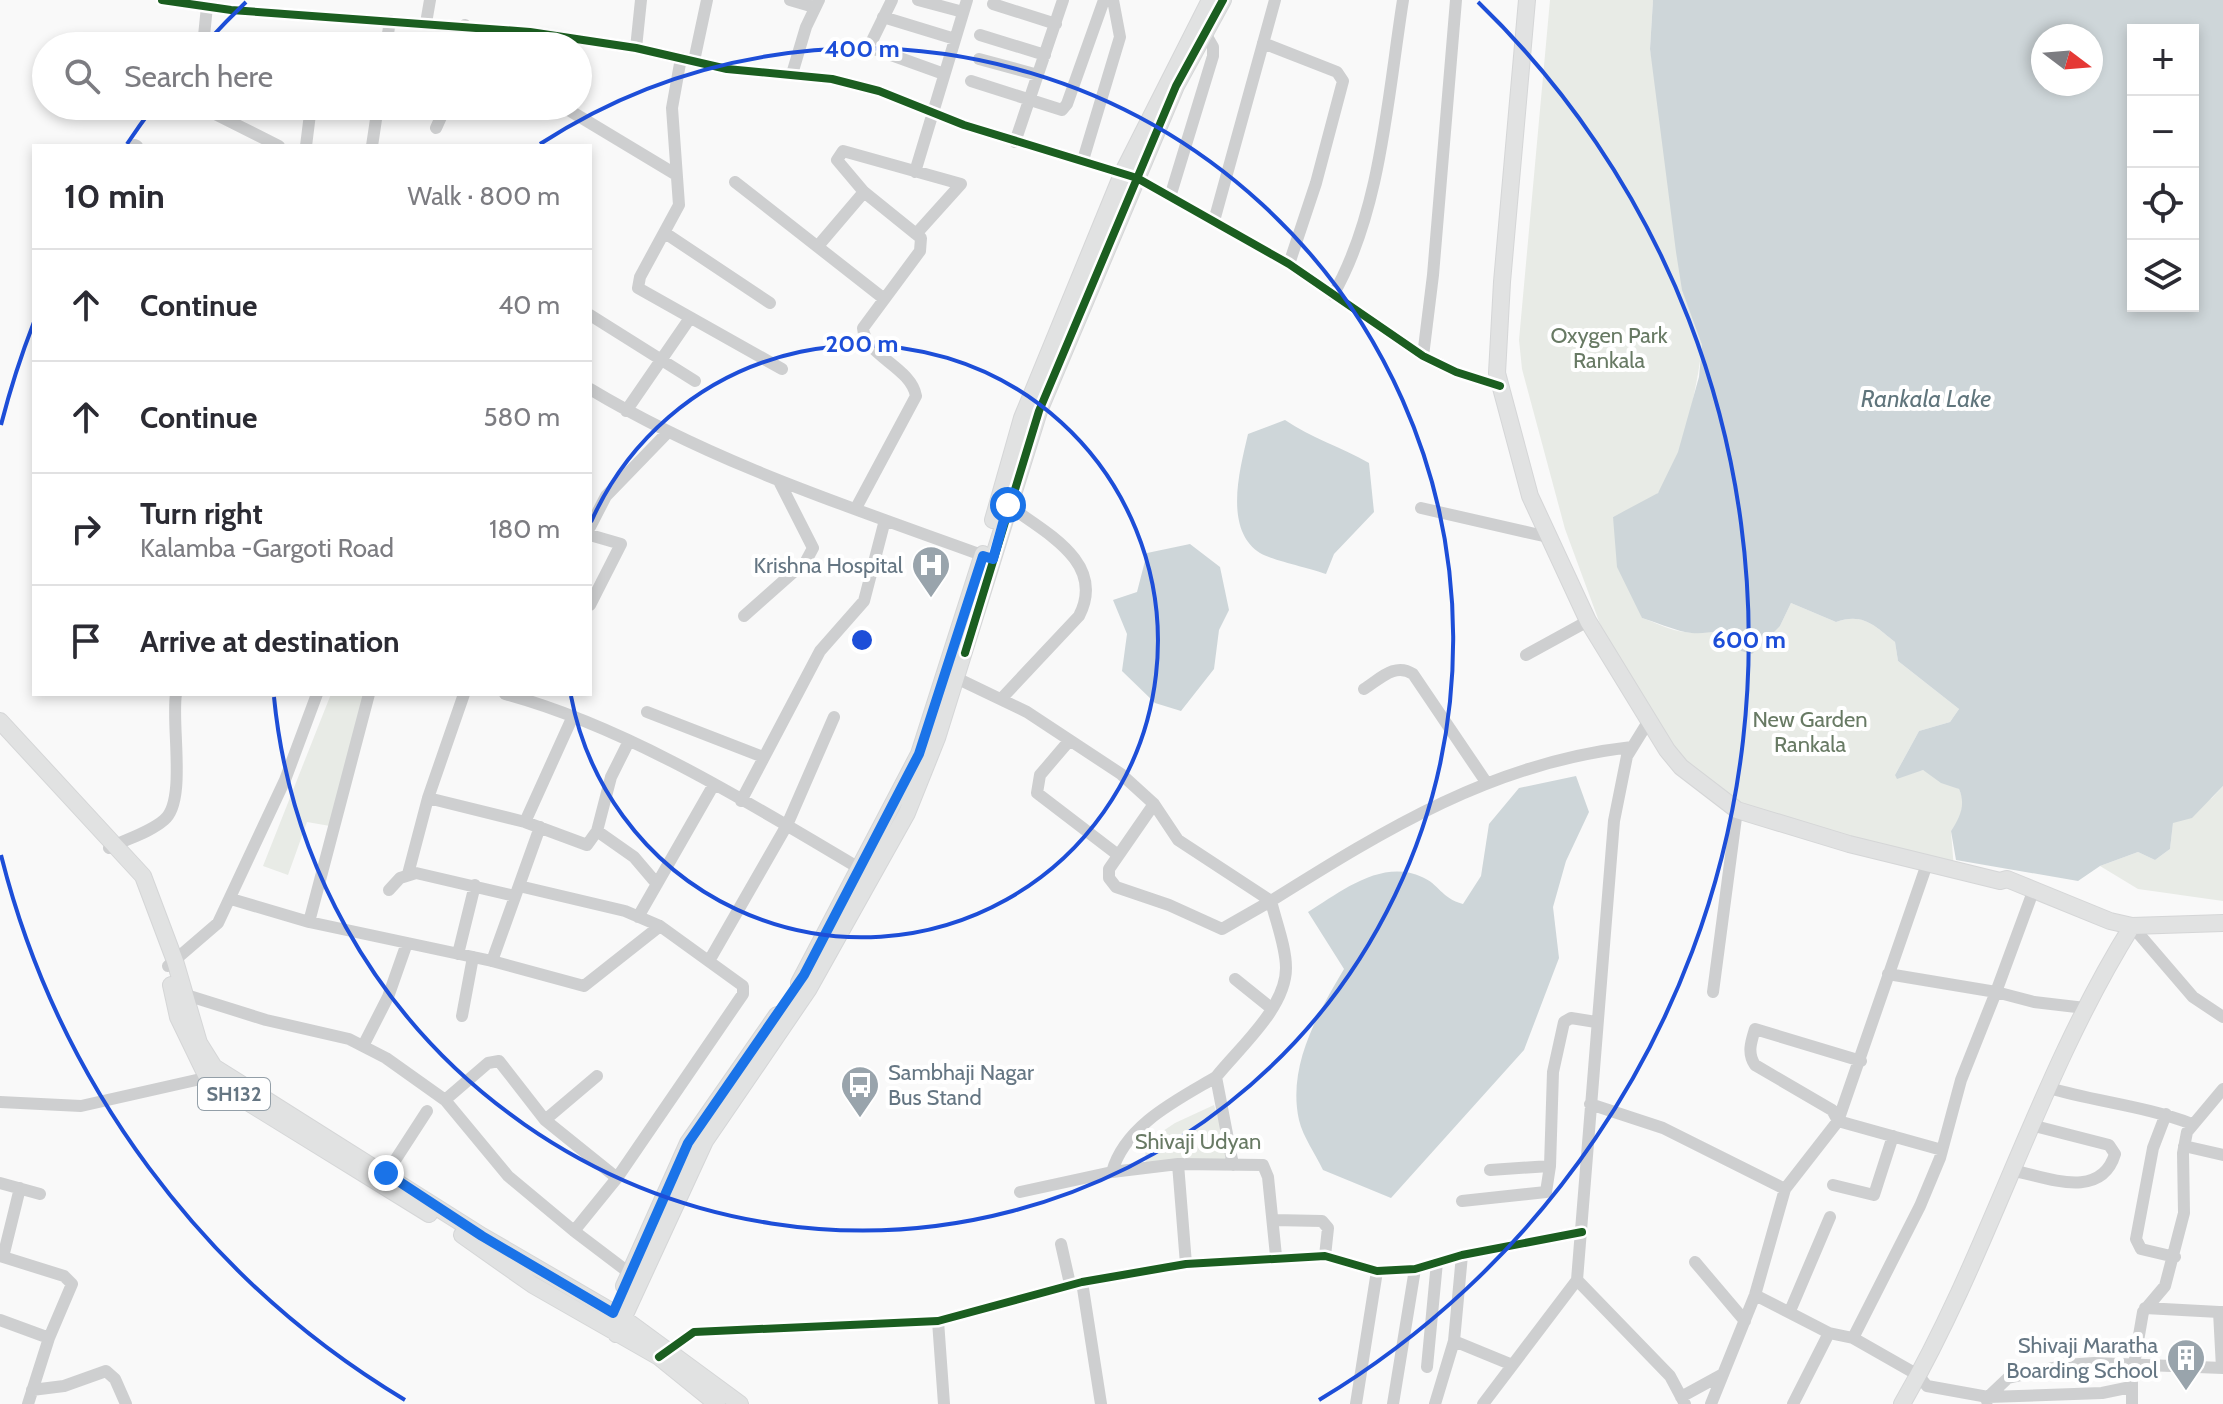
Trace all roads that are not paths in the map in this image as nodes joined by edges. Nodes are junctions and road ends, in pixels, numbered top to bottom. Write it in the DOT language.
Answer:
graph roads {
  1 [pos="162,0"];
  2 [pos="430,0"];
  3 [pos="641,0"];
  4 [pos="707,0"];
  5 [pos="790,0"];
  6 [pos="918,0"];
  7 [pos="1063,0"];
  8 [pos="1104,0"];
  9 [pos="1113,0"];
  10 [pos="1210,0"];
  11 [pos="1223,0"];
  12 [pos="1275,0"];
  13 [pos="1403,0"];
  14 [pos="1456,0"];
  15 [pos="1527,0"];
  16 [pos="891,2"];
  17 [pos="816,4"];
  18 [pos="993,4"];
  19 [pos="207,6"];
  20 [pos="965,6"];
  21 [pos="888,18"];
  22 [pos="390,21"];
  23 [pos="426,23"];
  24 [pos="1056,24"];
  25 [pos="465,25"];
  26 [pos="204,32"];
  27 [pos="388,32"];
  28 [pos="464,32"];
  29 [pos="517,32"];
  30 [pos="1205,33"];
  31 [pos="980,35"];
  32 [pos="955,39"];
  33 [pos="592,42"];
  34 [pos="1263,43"];
  35 [pos="636,48"];
  36 [pos="1045,55"];
  37 [pos="979,59"];
  38 [pos="688,60"];
  39 [pos="792,74"];
  40 [pos="944,74"];
  41 [pos="1038,75"];
  42 [pos="971,81"];
  43 [pos="1030,99"];
  44 [pos="933,114"];
  45 [pos="227,120"];
  46 [pos="309,120"];
  47 [pos="376,120"];
  48 [pos="440,120"];
  49 [pos="585,120"];
  50 [pos="436,128"];
  51 [pos="1015,142"];
  52 [pos="275,144"];
  53 [pos="306,144"];
  54 [pos="372,144"];
  55 [pos="1083,160"];
  56 [pos="915,172"];
  57 [pos="675,174"];
  58 [pos="1130,175"];
  59 [pos="735,182"];
  60 [pos="864,192"];
  61 [pos="1170,197"];
  62 [pos="1214,221"];
  63 [pos="665,233"];
  64 [pos="916,234"];
  65 [pos="818,246"];
  66 [pos="1289,264"];
  67 [pos="1333,295"];
  68 [pos="883,298"];
  69 [pos="770,303"];
  70 [pos="592,316"];
  71 [pos="690,318"];
  72 [pos="1423,356"];
  73 [pos="659,359"];
  74 [pos="782,369"];
  75 [pos="695,381"];
  76 [pos="1500,386"];
  77 [pos="592,390"];
  78 [pos="626,411"];
  79 [pos="667,433"];
  80 [pos="780,483"];
  81 [pos="1008,505"];
  82 [pos="856,508"];
  83 [pos="1421,508"];
  84 [pos="885,520"];
  85 [pos="592,523"];
  86 [pos="592,536"];
  87 [pos="1548,537"];
  88 [pos="988,558"];
  89 [pos="592,601"];
  90 [pos="744,616"];
  91 [pos="1588,621"];
  92 [pos="1526,655"];
  93 [pos="951,675"];
  94 [pos="1364,689"];
  95 [pos="176,696"];
  96 [pos="316,696"];
  97 [pos="368,696"];
  98 [pos="463,696"];
  99 [pos="525,696"];
  100 [pos="1002,698"];
  101 [pos="647,712"];
  102 [pos="573,716"];
  103 [pos="834,717"];
  104 [pos="0,721"];
  105 [pos="1648,722"];
  106 [pos="0,735"];
  107 [pos="629,741"];
  108 [pos="1069,741"];
  109 [pos="1632,747"];
  110 [pos="763,757"];
  111 [pos="1486,782"];
  112 [pos="713,786"];
  113 [pos="428,798"];
  114 [pos="741,801"];
  115 [pos="1154,804"];
  116 [pos="1737,810"];
  117 [pos="525,822"];
  118 [pos="787,825"];
  119 [pos="540,827"];
  120 [pos="597,831"];
  121 [pos="112,846"];
  122 [pos="1118,855"];
  123 [pos="1927,864"];
  124 [pos="867,873"];
  125 [pos="408,874"];
  126 [pos="657,884"];
  127 [pos="475,885"];
  128 [pos="2034,889"];
  129 [pos="389,890"];
  130 [pos="517,891"];
  131 [pos="231,899"];
  132 [pos="1271,901"];
  133 [pos="638,917"];
  134 [pos="309,922"];
  135 [pos="2223,923"];
  136 [pos="660,926"];
  137 [pos="2132,926"];
  138 [pos="407,943"];
  139 [pos="458,954"];
  140 [pos="473,957"];
  141 [pos="492,961"];
  142 [pos="709,961"];
  143 [pos="171,964"];
  144 [pos="1888,974"];
  145 [pos="1235,979"];
  146 [pos="1713,992"];
  147 [pos="1996,992"];
  148 [pos="183,994"];
  149 [pos="1271,1008"];
  150 [pos="2085,1008"];
  151 [pos="462,1016"];
  152 [pos="2223,1017"];
  153 [pos="1596,1022"];
  154 [pos="363,1046"];
  155 [pos="1861,1061"];
  156 [pos="225,1074"];
  157 [pos="597,1076"];
  158 [pos="207,1077"];
  159 [pos="1216,1077"];
  160 [pos="2049,1088"];
  161 [pos="2223,1089"];
  162 [pos="445,1100"];
  163 [pos="0,1102"];
  164 [pos="1590,1104"];
  165 [pos="427,1111"];
  166 [pos="2166,1114"];
  167 [pos="545,1120"];
  168 [pos="1838,1121"];
  169 [pos="2192,1124"];
  170 [pos="2031,1125"];
  171 [pos="1893,1136"];
  172 [pos="2184,1146"];
  173 [pos="1942,1150"];
  174 [pos="2223,1155"];
  175 [pos="1178,1164"];
  176 [pos="1233,1165"];
  177 [pos="1550,1166"];
  178 [pos="1490,1170"];
  179 [pos="2015,1171"];
  180 [pos="1112,1172"];
  181 [pos="617,1178"];
  182 [pos="383,1179"];
  183 [pos="0,1183"];
  184 [pos="1833,1185"];
  185 [pos="20,1188"];
  186 [pos="1785,1189"];
  187 [pos="1020,1192"];
  188 [pos="40,1194"];
  189 [pos="1462,1201"];
  190 [pos="1830,1217"];
  191 [pos="1273,1220"];
  192 [pos="574,1231"];
  193 [pos="1582,1232"];
  194 [pos="1061,1244"];
  195 [pos="1462,1255"];
  196 [pos="2,1256"];
  197 [pos="1276,1256"];
  198 [pos="1325,1256"];
  199 [pos="2175,1257"];
  200 [pos="1437,1262"];
  201 [pos="1695,1262"];
  202 [pos="1186,1264"];
  203 [pos="1415,1269"];
  204 [pos="1377,1271"];
  205 [pos="634,1277"];
  206 [pos="1577,1280"];
  207 [pos="1076,1283"];
  208 [pos="1755,1295"];
  209 [pos="2145,1308"];
  210 [pos="1790,1311"];
  211 [pos="2221,1312"];
  212 [pos="0,1320"];
  213 [pos="938,1321"];
  214 [pos="1745,1321"];
  215 [pos="615,1323"];
  216 [pos="1829,1333"];
  217 [pos="49,1338"];
  218 [pos="1853,1338"];
  219 [pos="1454,1341"];
  220 [pos="664,1354"];
  221 [pos="1510,1364"];
  222 [pos="2134,1366"];
  223 [pos="1427,1367"];
  224 [pos="2223,1368"];
  225 [pos="1723,1374"];
  226 [pos="1918,1375"];
  227 [pos="2131,1387"];
  228 [pos="32,1390"];
  229 [pos="1683,1400"];
  230 [pos="1987,1401"];
  231 [pos="28,1404"];
  232 [pos="126,1404"];
  233 [pos="717,1404"];
  234 [pos="740,1404"];
  235 [pos="944,1404"];
  236 [pos="1101,1404"];
  237 [pos="1356,1404"];
  238 [pos="1393,1404"];
  239 [pos="1435,1404"];
  240 [pos="1483,1404"];
  241 [pos="1711,1404"];
  242 [pos="1793,1404"];
  243 [pos="1902,1404"];
  244 [pos="2132,1404"];
  1 -- 19 [label="street"];
  2 -- 23 [label="street"];
  3 -- 35 [label="street"];
  4 -- 38 [label="street"];
  5 -- 17 [label="street"];
  6 -- 20 [label="street"];
  7 -- 24 [label="street"];
  8 -- 43 [label="street"];
  9 -- 55 [label="street"];
  10 -- 58 [label="main road"];
  11 -- 30 [label="main road"];
  12 -- 34 [label="street"];
  13 -- 67 [label="street"];
  14 -- 72 [label="street"];
  15 -- 76 [label="main road"];
  16 -- 21 [label="street"];
  17 -- 39 [label="street"];
  18 -- 24 [label="street"];
  19 -- 22 [label="street"];
  19 -- 26 [label="street"];
  20 -- 32 [label="street"];
  21 -- 32 [label="street"];
  21 -- 40 [label="street"];
  22 -- 23 [label="street"];
  22 -- 27 [label="street"];
  23 -- 25 [label="street"];
  24 -- 36 [label="street"];
  25 -- 28 [label="street"];
  25 -- 29 [label="street"];
  30 -- 58 [label="main road"];
  30 -- 61 [label="street"];
  31 -- 36 [label="street"];
  32 -- 40 [label="street"];
  33 -- 35 [label="street"];
  34 -- 62 [label="street"];
  34 -- 66 [label="street"];
  35 -- 38 [label="street"];
  36 -- 41 [label="street"];
  37 -- 41 [label="street"];
  38 -- 39 [label="street"];
  38 -- 57 [label="street"];
  39 -- 44 [label="street"];
  40 -- 44 [label="street"];
  41 -- 43 [label="street"];
  42 -- 43 [label="street"];
  43 -- 51 [label="street"];
  44 -- 51 [label="street"];
  44 -- 56 [label="street"];
  45 -- 52 [label="street"];
  46 -- 53 [label="street"];
  47 -- 54 [label="street"];
  48 -- 50 [label="street"];
  49 -- 57 [label="street"];
  51 -- 55 [label="street"];
  55 -- 58 [label="street"];
  56 -- 60 [label="street"];
  56 -- 64 [label="street"];
  57 -- 63 [label="street"];
  58 -- 61 [label="street"];
  58 -- 81 [label="main road"];
  58 -- 88 [label="main road"];
  59 -- 65 [label="street"];
  60 -- 64 [label="street"];
  60 -- 65 [label="street"];
  61 -- 62 [label="street"];
  62 -- 66 [label="street"];
  63 -- 69 [label="street"];
  63 -- 71 [label="street"];
  64 -- 68 [label="street"];
  65 -- 68 [label="street"];
  66 -- 67 [label="street"];
  67 -- 72 [label="street"];
  68 -- 82 [label="street"];
  70 -- 73 [label="street"];
  71 -- 73 [label="street"];
  71 -- 74 [label="street"];
  72 -- 76 [label="street"];
  73 -- 75 [label="street"];
  73 -- 78 [label="street"];
  76 -- 87 [label="main road"];
  77 -- 78 [label="street"];
  78 -- 79 [label="street"];
  79 -- 80 [label="street"];
  79 -- 85 [label="street"];
  80 -- 82 [label="street"];
  80 -- 90 [label="street"];
  81 -- 88 [label="main road"];
  81 -- 100 [label="street"];
  82 -- 84 [label="street"];
  83 -- 87 [label="street"];
  84 -- 88 [label="street"];
  84 -- 110 [label="street"];
  86 -- 89 [label="street"];
  87 -- 91 [label="main road"];
  88 -- 93 [label="main road"];
  88 -- 93 [label="main road"];
  91 -- 92 [label="street"];
  91 -- 105 [label="main road"];
  93 -- 100 [label="street"];
  93 -- 124 [label="main road"];
  94 -- 111 [label="street"];
  95 -- 121 [label="street"];
  96 -- 131 [label="street"];
  97 -- 134 [label="street"];
  98 -- 113 [label="street"];
  99 -- 102 [label="street"];
  100 -- 108 [label="street"];
  101 -- 110 [label="street"];
  102 -- 107 [label="street"];
  102 -- 117 [label="street"];
  103 -- 118 [label="street"];
  104 -- 121 [label="main road"];
  105 -- 109 [label="street"];
  105 -- 116 [label="main road"];
  106 -- 121 [label="main road, SH132"];
  107 -- 112 [label="street"];
  107 -- 120 [label="street"];
  108 -- 115 [label="street"];
  108 -- 122 [label="street"];
  109 -- 111 [label="street"];
  109 -- 153 [label="street"];
  110 -- 114 [label="street"];
  111 -- 132 [label="street"];
  112 -- 114 [label="street"];
  112 -- 126 [label="street"];
  113 -- 117 [label="street"];
  113 -- 125 [label="street"];
  114 -- 118 [label="street"];
  115 -- 122 [label="street"];
  115 -- 132 [label="street"];
  116 -- 123 [label="main road"];
  116 -- 146 [label="street"];
  117 -- 119 [label="street"];
  118 -- 124 [label="street"];
  118 -- 142 [label="street"];
  119 -- 120 [label="street"];
  119 -- 130 [label="street"];
  120 -- 126 [label="street"];
  121 -- 143 [label="main road, SH132"];
  122 -- 132 [label="street"];
  123 -- 128 [label="main road"];
  123 -- 144 [label="street"];
  124 -- 205 [label="main road"];
  125 -- 127 [label="street"];
  125 -- 129 [label="street"];
  126 -- 133 [label="street"];
  127 -- 130 [label="street"];
  127 -- 139 [label="street"];
  128 -- 137 [label="main road"];
  128 -- 147 [label="street"];
  130 -- 133 [label="street"];
  130 -- 141 [label="street"];
  131 -- 134 [label="street"];
  131 -- 143 [label="street"];
  132 -- 149 [label="street"];
  133 -- 136 [label="street"];
  134 -- 138 [label="street"];
  135 -- 137 [label="main road"];
  136 -- 141 [label="street"];
  136 -- 142 [label="street"];
  137 -- 150 [label="main road"];
  137 -- 152 [label="street"];
  138 -- 139 [label="street"];
  138 -- 154 [label="street"];
  139 -- 140 [label="street"];
  140 -- 141 [label="street"];
  140 -- 151 [label="street"];
  142 -- 181 [label="street"];
  143 -- 148 [label="main road"];
  143 -- 158 [label="main road, SH132"];
  144 -- 147 [label="street"];
  144 -- 155 [label="street"];
  145 -- 149 [label="street"];
  147 -- 150 [label="street"];
  147 -- 173 [label="street"];
  148 -- 154 [label="street"];
  148 -- 156 [label="main road"];
  149 -- 159 [label="street"];
  150 -- 160 [label="main road"];
  153 -- 164 [label="street"];
  153 -- 177 [label="street"];
  154 -- 162 [label="street"];
  155 -- 168 [label="street"];
  155 -- 168 [label="street"];
  156 -- 158 [label="street"];
  156 -- 182 [label="main road"];
  157 -- 167 [label="street"];
  158 -- 163 [label="street"];
  158 -- 182 [label="main road, SH132"];
  159 -- 176 [label="street"];
  159 -- 180 [label="street"];
  160 -- 166 [label="street"];
  160 -- 170 [label="main road"];
  161 -- 169 [label="street"];
  162 -- 167 [label="street"];
  162 -- 192 [label="street"];
  164 -- 186 [label="street"];
  164 -- 193 [label="street"];
  165 -- 182 [label="street"];
  166 -- 169 [label="street"];
  166 -- 199 [label="street"];
  167 -- 181 [label="street"];
  168 -- 171 [label="street"];
  168 -- 186 [label="street"];
  169 -- 172 [label="street"];
  170 -- 179 [label="main road"];
  170 -- 179 [label="street"];
  171 -- 173 [label="street"];
  171 -- 184 [label="street"];
  172 -- 174 [label="street"];
  172 -- 199 [label="street"];
  173 -- 218 [label="street"];
  175 -- 176 [label="street"];
  175 -- 180 [label="street"];
  175 -- 202 [label="street"];
  176 -- 191 [label="street"];
  177 -- 178 [label="street"];
  177 -- 189 [label="street"];
  179 -- 226 [label="main road"];
  180 -- 187 [label="street"];
  181 -- 192 [label="street"];
  182 -- 215 [label="main road, SH132"];
  183 -- 185 [label="street"];
  185 -- 188 [label="street"];
  185 -- 196 [label="street"];
  186 -- 208 [label="street"];
  190 -- 210 [label="street"];
  191 -- 197 [label="street"];
  191 -- 198 [label="street"];
  192 -- 205 [label="street"];
  193 -- 195 [label="street"];
  193 -- 206 [label="street"];
  194 -- 207 [label="street"];
  195 -- 200 [label="street"];
  195 -- 219 [label="street"];
  196 -- 217 [label="street"];
  197 -- 198 [label="street"];
  197 -- 202 [label="street"];
  198 -- 204 [label="street"];
  199 -- 209 [label="street"];
  200 -- 203 [label="street"];
  200 -- 223 [label="street"];
  201 -- 214 [label="street"];
  202 -- 207 [label="street"];
  203 -- 204 [label="street"];
  203 -- 238 [label="street"];
  204 -- 237 [label="street"];
  205 -- 215 [label="main road"];
  206 -- 221 [label="street"];
  206 -- 229 [label="street"];
  207 -- 213 [label="street"];
  207 -- 236 [label="street"];
  208 -- 210 [label="street"];
  208 -- 214 [label="street"];
  209 -- 211 [label="street"];
  209 -- 222 [label="street"];
  210 -- 216 [label="street"];
  211 -- 224 [label="street"];
  212 -- 217 [label="street"];
  213 -- 220 [label="street"];
  213 -- 235 [label="street"];
  214 -- 225 [label="street"];
  215 -- 220 [label="main road"];
  216 -- 218 [label="street"];
  216 -- 242 [label="street"];
  217 -- 228 [label="street"];
  218 -- 226 [label="street"];
  219 -- 221 [label="street"];
  219 -- 239 [label="street"];
  220 -- 233 [label="main road"];
  220 -- 234 [label="main road"];
  221 -- 240 [label="street"];
  222 -- 224 [label="street"];
  222 -- 227 [label="street"];
  222 -- 230 [label="street"];
  225 -- 229 [label="street"];
  225 -- 241 [label="street"];
  226 -- 230 [label="street"];
  226 -- 243 [label="main road"];
  227 -- 230 [label="street"];
  227 -- 244 [label="street"];
  228 -- 231 [label="street"];
  228 -- 232 [label="street"];
}
